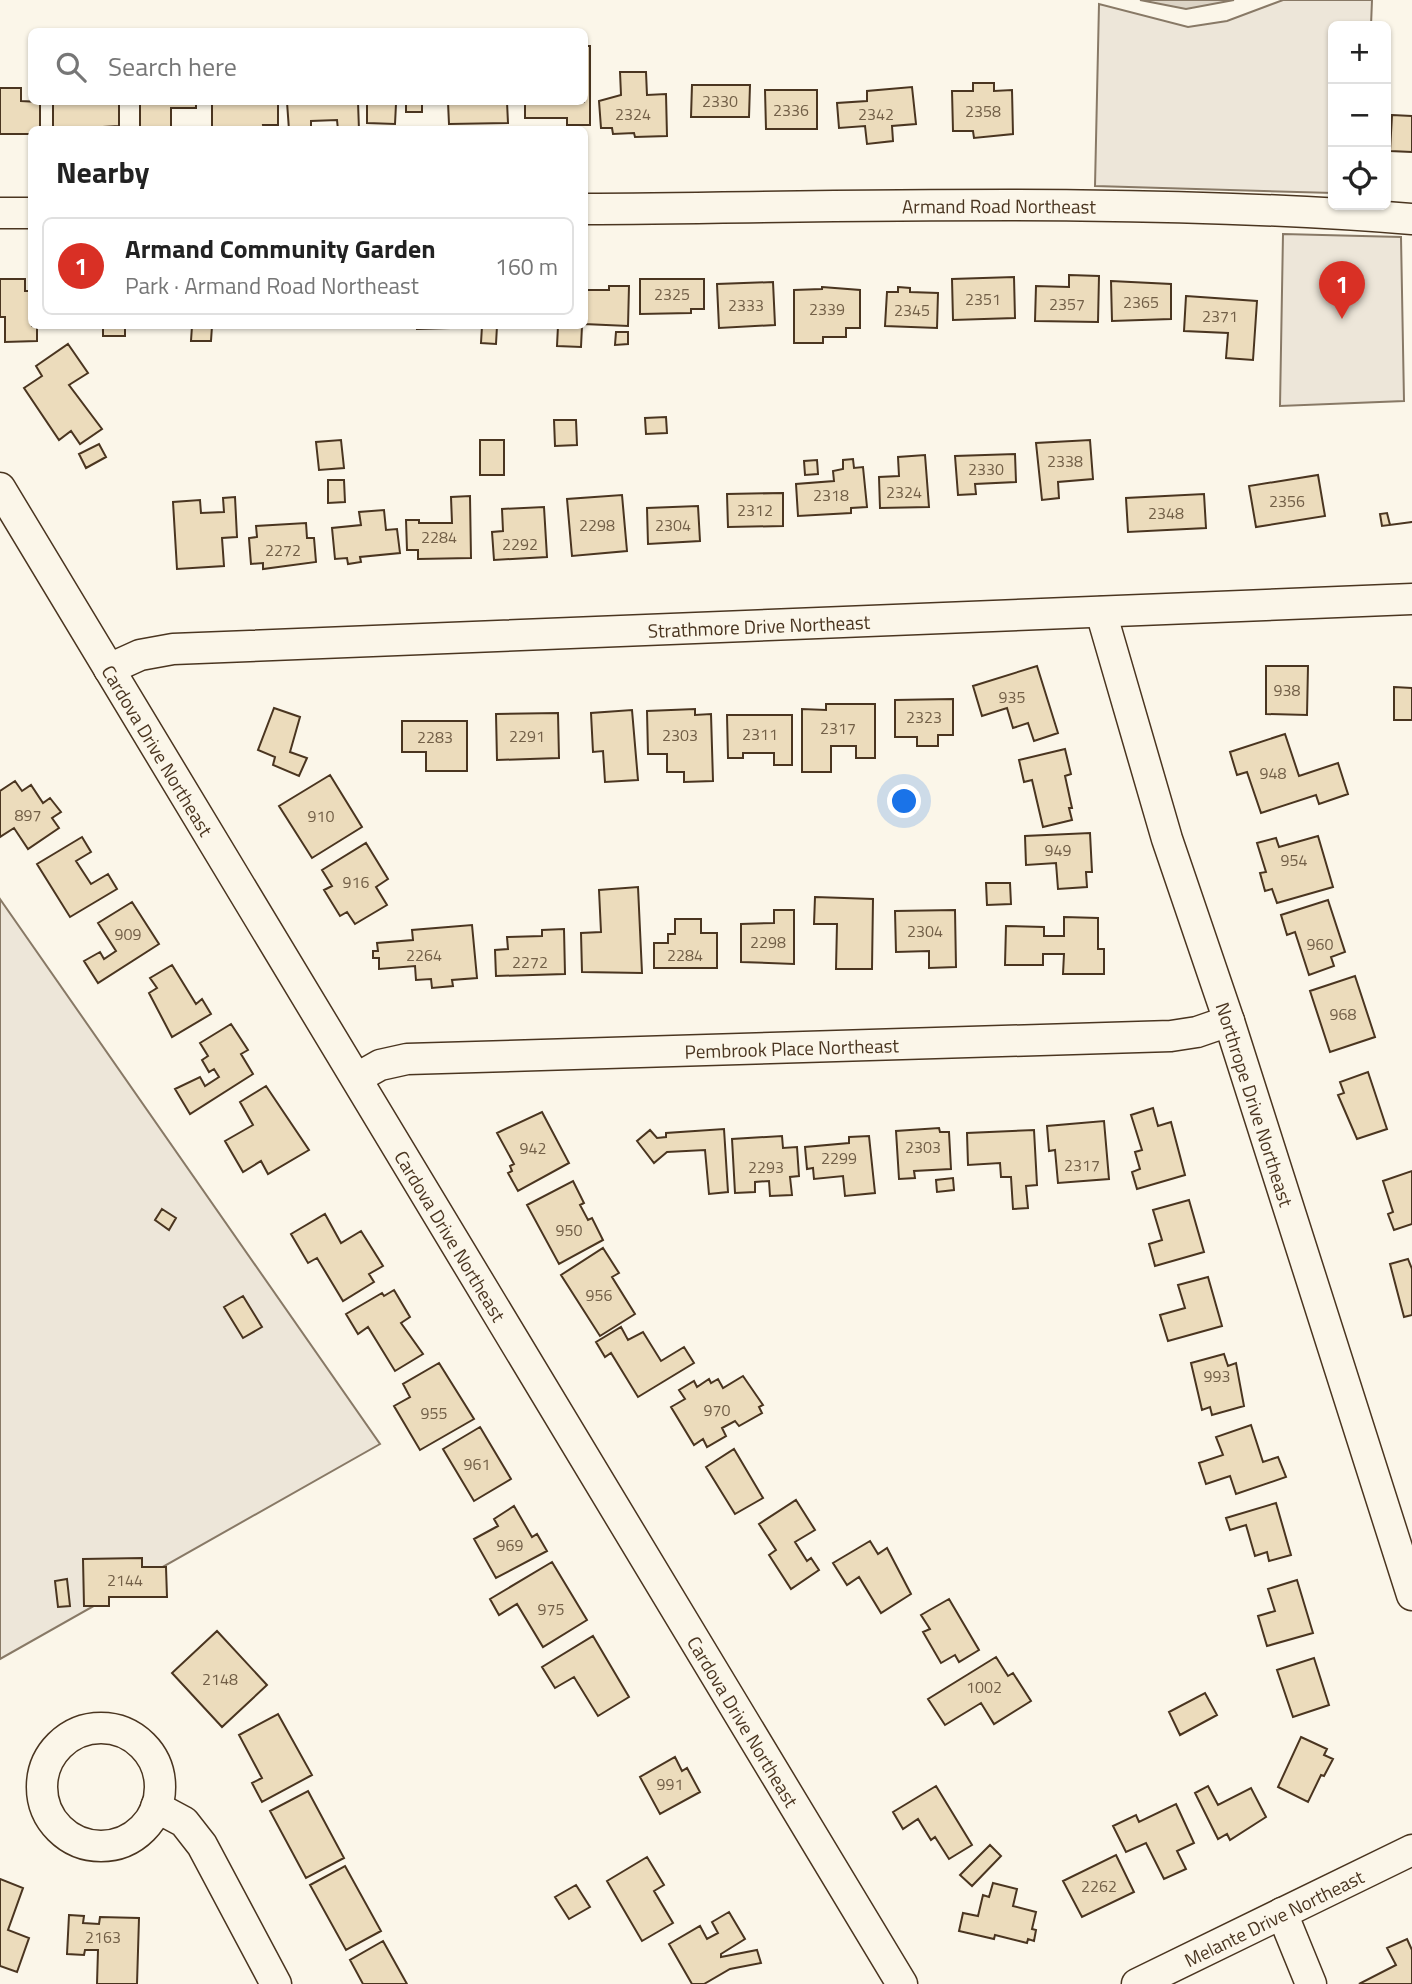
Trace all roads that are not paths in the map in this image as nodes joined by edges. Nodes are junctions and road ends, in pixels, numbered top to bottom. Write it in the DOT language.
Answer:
graph roads {
  1 [pos="588,209"];
  2 [pos="0,213"];
  3 [pos="28,213"];
  4 [pos="1412,219"];
  5 [pos="0,488"];
  6 [pos="1412,599"];
  7 [pos="1101,612"];
  8 [pos="109,669"];
  9 [pos="1229,1021"];
  10 [pos="357,1077"];
  11 [pos="1412,1595"];
  12 [pos="156,1807"];
  13 [pos="1412,1850"];
  14 [pos="1282,1913"];
  15 [pos="276,1984"];
  16 [pos="902,1984"];
  17 [pos="1137,1984"];
  18 [pos="1311,1984"];
  1 -- 4 [label="street, Armand Road Northeast"];
  2 -- 3 [label="street"];
  5 -- 8 [label="street, Cardova Drive Northeast"];
  6 -- 7 [label="street, Strathmore Drive Northeast"];
  7 -- 8 [label="street, Strathmore Drive Northeast"];
  7 -- 9 [label="street, Northrope Drive Northeast"];
  8 -- 10 [label="street, Cardova Drive Northeast"];
  9 -- 10 [label="street, Pembrook Place Northeast"];
  9 -- 11 [label="street, Northrope Drive Northeast"];
  10 -- 16 [label="street, Cardova Drive Northeast"];
  12 -- 12 [label="street"];
  12 -- 15 [label="street"];
  13 -- 14 [label="street, Melante Drive Northeast"];
  14 -- 17 [label="street, Melante Drive Northeast"];
  14 -- 18 [label="street"];
}
